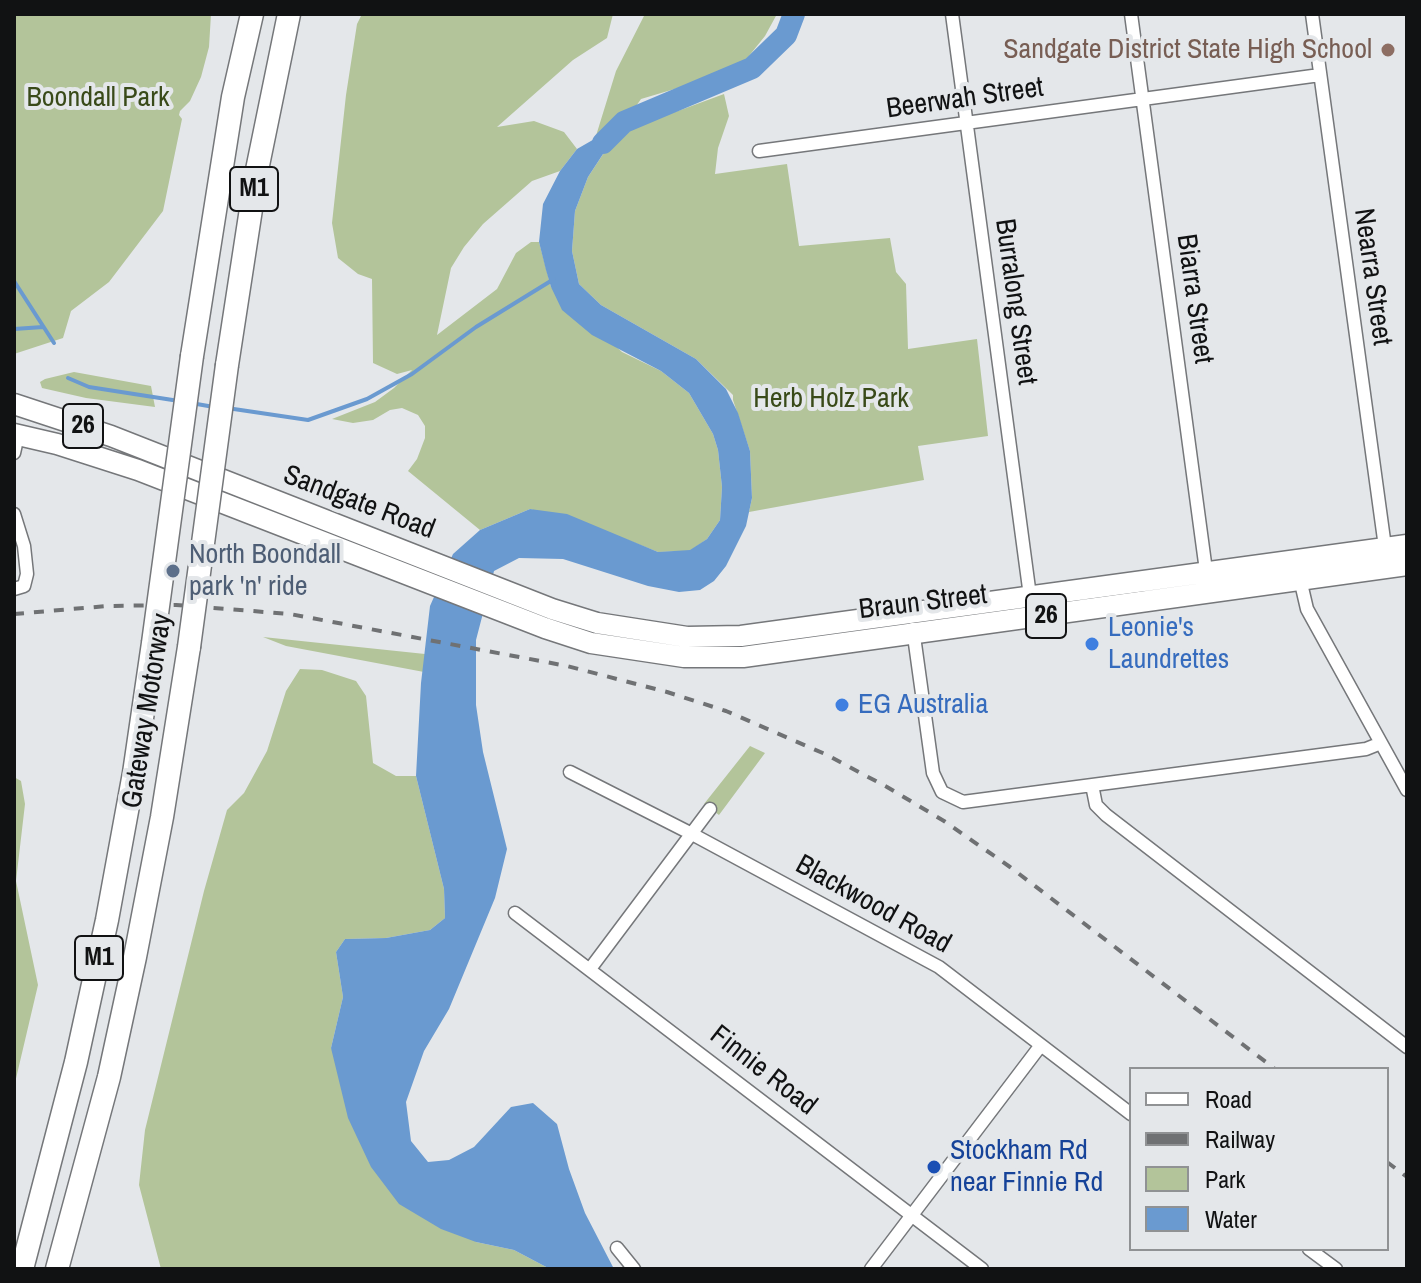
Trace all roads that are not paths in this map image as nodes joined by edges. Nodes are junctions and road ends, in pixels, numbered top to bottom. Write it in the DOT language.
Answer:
graph roads {
  1 [pos="252,14"];
  2 [pos="289,14"];
  3 [pos="952,14"];
  4 [pos="1131,14"];
  5 [pos="1312,14"];
  6 [pos="1320,75"];
  7 [pos="1143,99"];
  8 [pos="967,123"];
  9 [pos="759,151"];
  10 [pos="14,404"];
  11 [pos="15,440"];
  12 [pos="14,514"];
  13 [pos="1407,545"];
  14 [pos="1385,547"];
  15 [pos="422,569"];
  16 [pos="1406,570"];
  17 [pos="1300,579"];
  18 [pos="1208,581"];
  19 [pos="14,589"];
  20 [pos="1030,596"];
  21 [pos="911,612"];
  22 [pos="914,632"];
  23 [pos="686,647"];
  24 [pos="1381,743"];
  25 [pos="570,772"];
  26 [pos="1092,785"];
  27 [pos="1407,790"];
  28 [pos="710,809"];
  29 [pos="692,834"];
  30 [pos="515,913"];
  31 [pos="590,969"];
  32 [pos="1041,1045"];
  33 [pos="1407,1047"];
  34 [pos="1129,1112"];
  35 [pos="912,1215"];
  36 [pos="617,1248"];
  37 [pos="1312,1251"];
  38 [pos="22,1269"];
  39 [pos="57,1269"];
  40 [pos="634,1269"];
  41 [pos="871,1269"];
  42 [pos="982,1269"];
  43 [pos="1336,1269"];
  1 -- 38 [label="highway, Gateway Motorway / M1, bridge"];
  2 -- 39 [label="highway, Gateway Motorway / M1, bridge"];
  3 -- 8 [label="street, Burralong Street"];
  4 -- 7 [label="street, Biarra Street"];
  5 -- 6 [label="street, Nearra Street"];
  6 -- 7 [label="street, Beerwah Street"];
  6 -- 14 [label="street, Nearra Street"];
  7 -- 8 [label="street, Beerwah Street"];
  7 -- 18 [label="street, Biarra Street"];
  8 -- 9 [label="street, Beerwah Street"];
  8 -- 20 [label="street, Burralong Street"];
  10 -- 15 [label="highway, Sandgate Road / 26"];
  11 -- 15 [label="highway, Sandgate Road / 26"];
  12 -- 19 [label="street"];
  13 -- 14 [label="highway, Braun Street / 26"];
  14 -- 18 [label="highway, Braun Street / 26"];
  15 -- 23 [label="highway, Sandgate Road / 26"];
  16 -- 17 [label="highway, Braun Street / 26"];
  17 -- 18 [label="highway, Braun Street / 26"];
  17 -- 24 [label="street"];
  18 -- 20 [label="highway, Braun Street / 26"];
  18 -- 22 [label="highway, Braun Street / 26"];
  20 -- 21 [label="highway, Braun Street / 26"];
  21 -- 22 [label="street"];
  21 -- 23 [label="highway, Braun Street / 26"];
  22 -- 23 [label="highway, Braun Street / 26"];
  22 -- 26 [label="street"];
  24 -- 26 [label="street"];
  24 -- 27 [label="street"];
  25 -- 29 [label="street, Blackwood Road"];
  26 -- 33 [label="street"];
  28 -- 29 [label="street"];
  29 -- 31 [label="street"];
  29 -- 32 [label="street, Blackwood Road"];
  30 -- 31 [label="street, Finnie Road"];
  31 -- 35 [label="street, Finnie Road"];
  32 -- 34 [label="street, Blackwood Road"];
  32 -- 35 [label="street"];
  35 -- 41 [label="street"];
  35 -- 42 [label="street, Finnie Road"];
  36 -- 40 [label="street"];
  37 -- 43 [label="street"];
}
